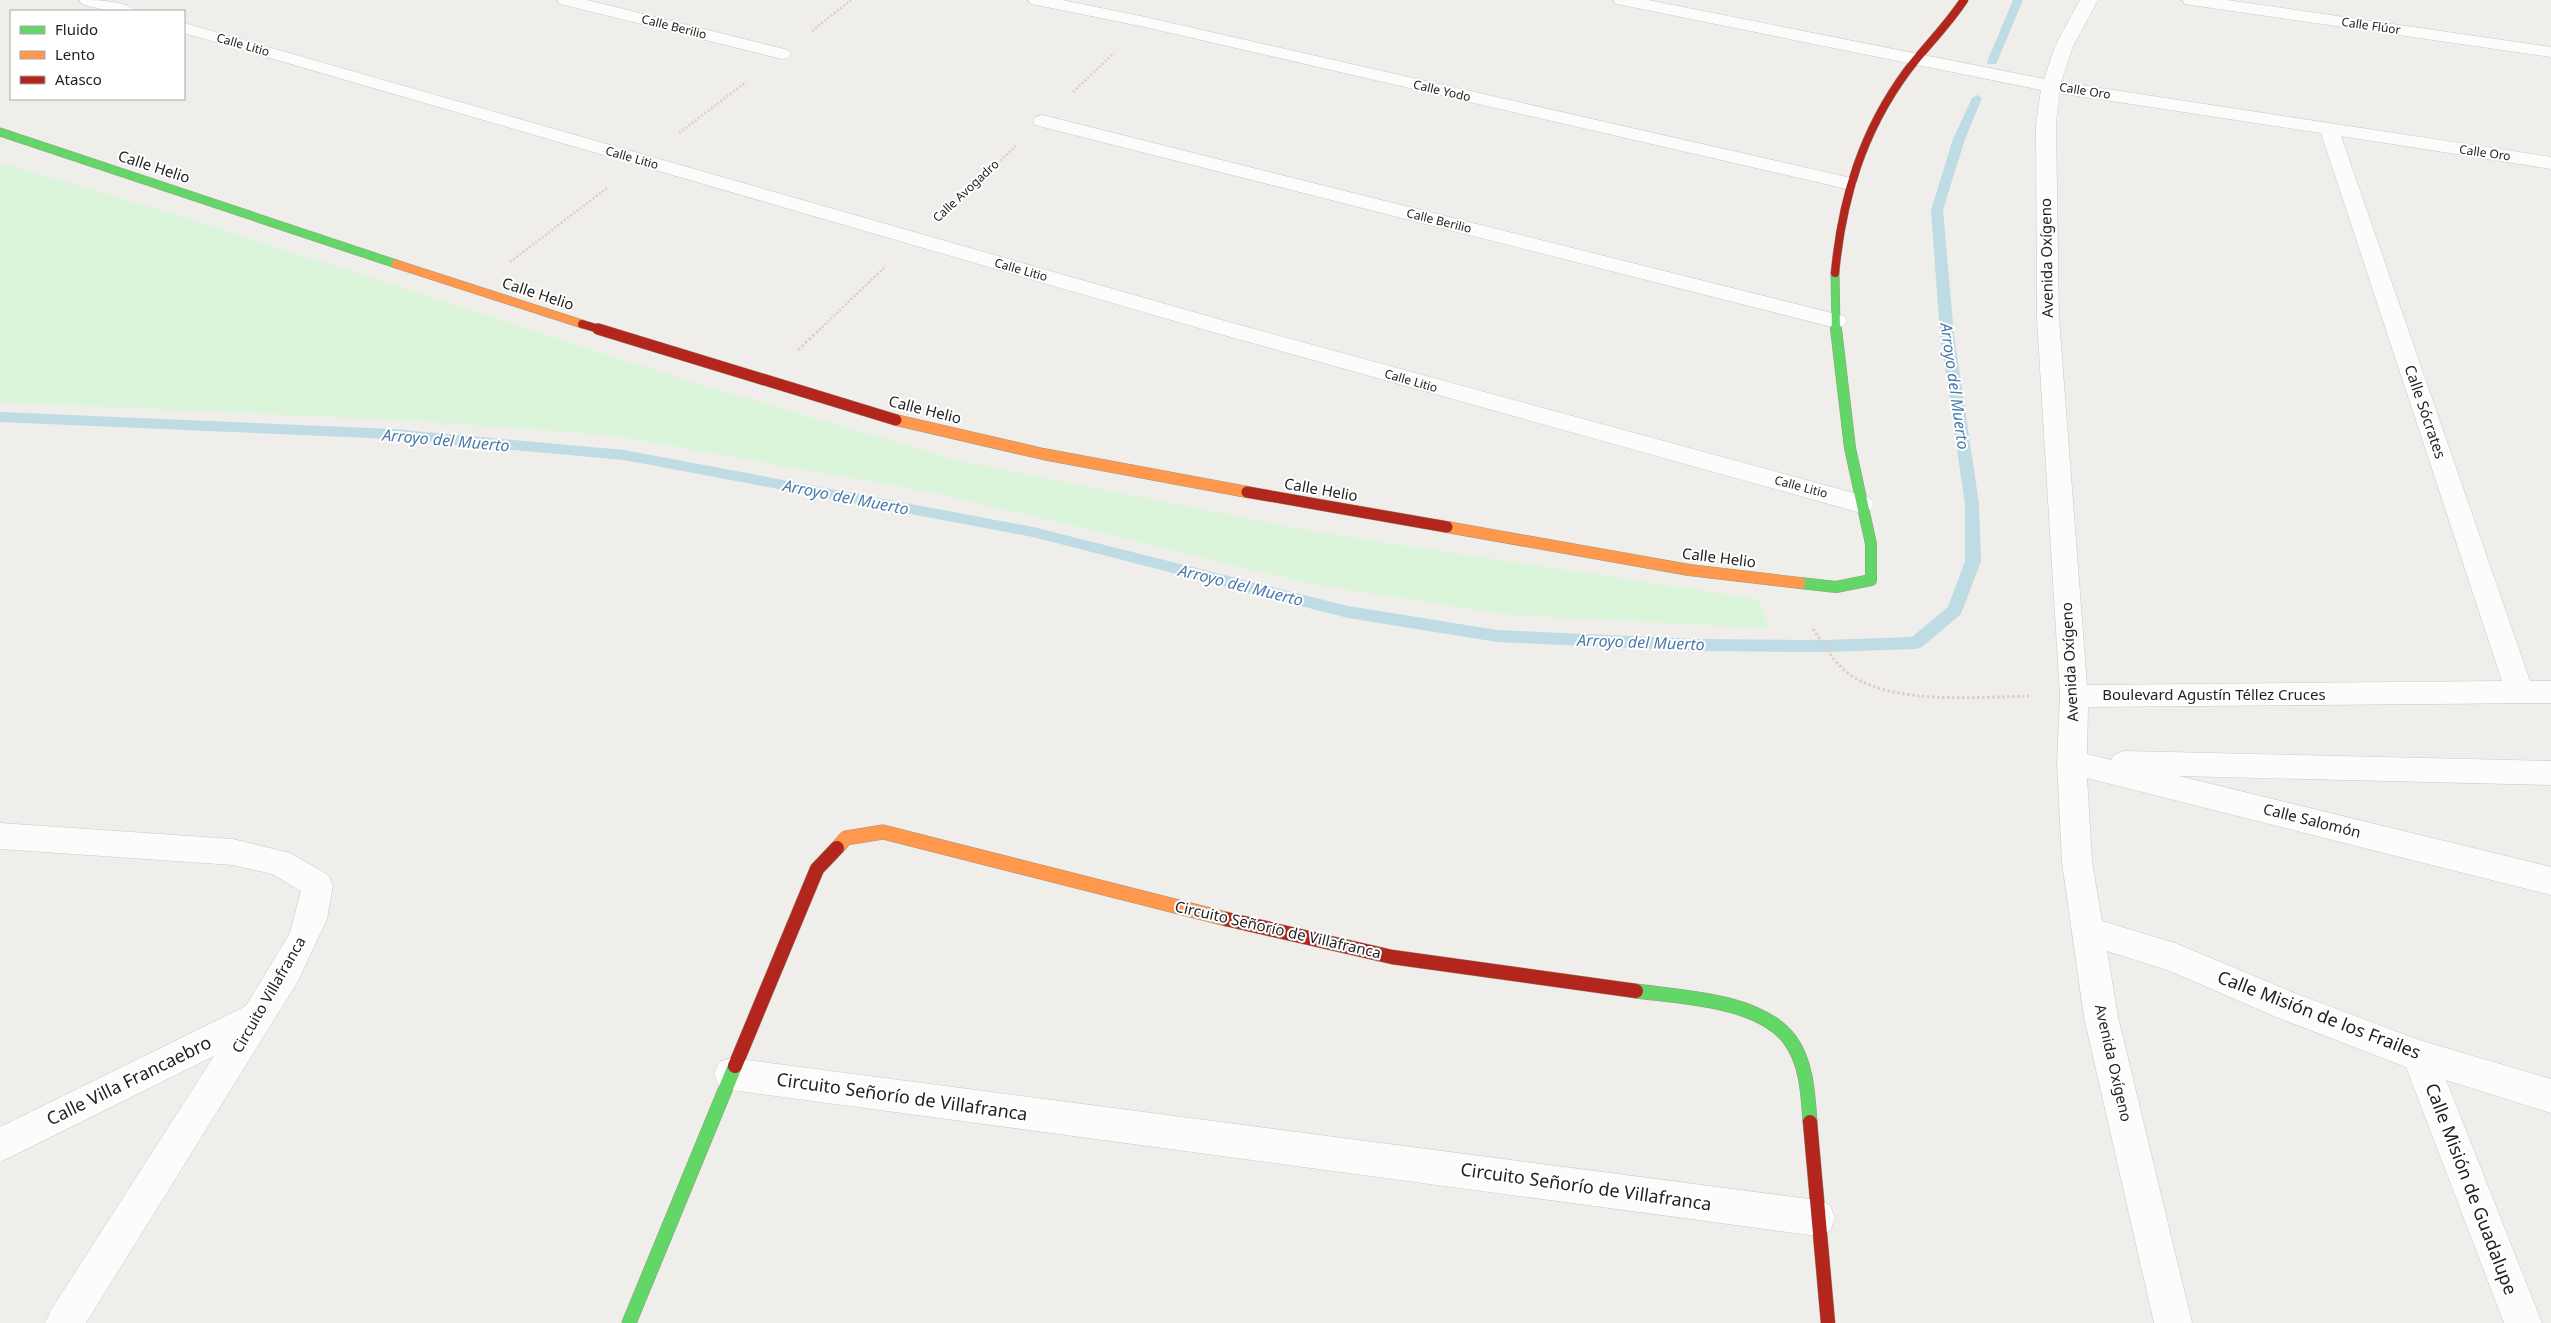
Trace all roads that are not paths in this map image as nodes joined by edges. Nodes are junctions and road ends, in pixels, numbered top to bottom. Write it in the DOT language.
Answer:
graph roads {
  1 [pos="88,0"];
  2 [pos="566,0"];
  3 [pos="1037,0"];
  4 [pos="1622,0"];
  5 [pos="1964,0"];
  6 [pos="2089,0"];
  7 [pos="2191,0"];
  8 [pos="123,10"];
  9 [pos="185,28"];
  10 [pos="2551,52"];
  11 [pos="782,54"];
  12 [pos="1916,60"];
  13 [pos="2051,86"];
  14 [pos="1042,121"];
  15 [pos="2329,130"];
  16 [pos="0,132"];
  17 [pos="2551,163"];
  18 [pos="1847,184"];
  19 [pos="1836,321"];
  20 [pos="1861,504"];
  21 [pos="2551,692"];
  22 [pos="2520,693"];
  23 [pos="2074,696"];
  24 [pos="2072,762"];
  25 [pos="2551,773"];
  26 [pos="0,836"];
  27 [pos="2551,881"];
  28 [pos="2088,931"];
  29 [pos="258,1017"];
  30 [pos="2419,1056"];
  31 [pos="732,1074"];
  32 [pos="2551,1096"];
  33 [pos="0,1145"];
  34 [pos="1817,1218"];
  35 [pos="64,1323"];
  36 [pos="629,1323"];
  37 [pos="1828,1323"];
  38 [pos="2172,1323"];
  39 [pos="2523,1323"];
  1 -- 8 [label="street"];
  2 -- 11 [label="street, Calle Berilio"];
  3 -- 18 [label="street, Calle Yodo"];
  4 -- 12 [label="street, Calle Oro"];
  5 -- 12 [label="street"];
  6 -- 13 [label="street, Avenida Oxígeno"];
  7 -- 10 [label="street, Calle Flúor"];
  9 -- 20 [label="street, Calle Litio"];
  12 -- 13 [label="street, Calle Oro"];
  12 -- 18 [label="street"];
  13 -- 15 [label="street, Calle Oro"];
  13 -- 23 [label="street, Avenida Oxígeno"];
  14 -- 19 [label="street, Calle Berilio"];
  15 -- 17 [label="street, Calle Oro"];
  15 -- 22 [label="street, Calle Sócrates"];
  16 -- 20 [label="street, Calle Helio"];
  18 -- 19 [label="street"];
  19 -- 20 [label="street"];
  21 -- 22 [label="street, Boulevard Agustín Téllez Cruces"];
  22 -- 23 [label="street, Boulevard Agustín Téllez Cruces"];
  23 -- 24 [label="street, Avenida Oxígeno"];
  24 -- 25 [label="street"];
  24 -- 27 [label="street, Calle Salomón"];
  24 -- 28 [label="street, Avenida Oxígeno"];
  26 -- 29 [label="street, Circuito Villafranca"];
  28 -- 30 [label="street, Calle Misión de los Frailes"];
  28 -- 38 [label="street, Avenida Oxígeno"];
  29 -- 33 [label="street, Calle Villa Francaebro"];
  29 -- 35 [label="street, Circuito Villafranca"];
  30 -- 32 [label="street, Calle Misión de los Frailes"];
  30 -- 39 [label="street, Calle Misión de Guadalupe"];
  31 -- 34 [label="street, Circuito Señorío de Villafranca"];
  31 -- 34 [label="street, Circuito Señorío de Villafranca"];
  31 -- 36 [label="street, Circuito Señorío de Villafranca"];
  34 -- 37 [label="street, Circuito Señorío de Villafranca"];
}
